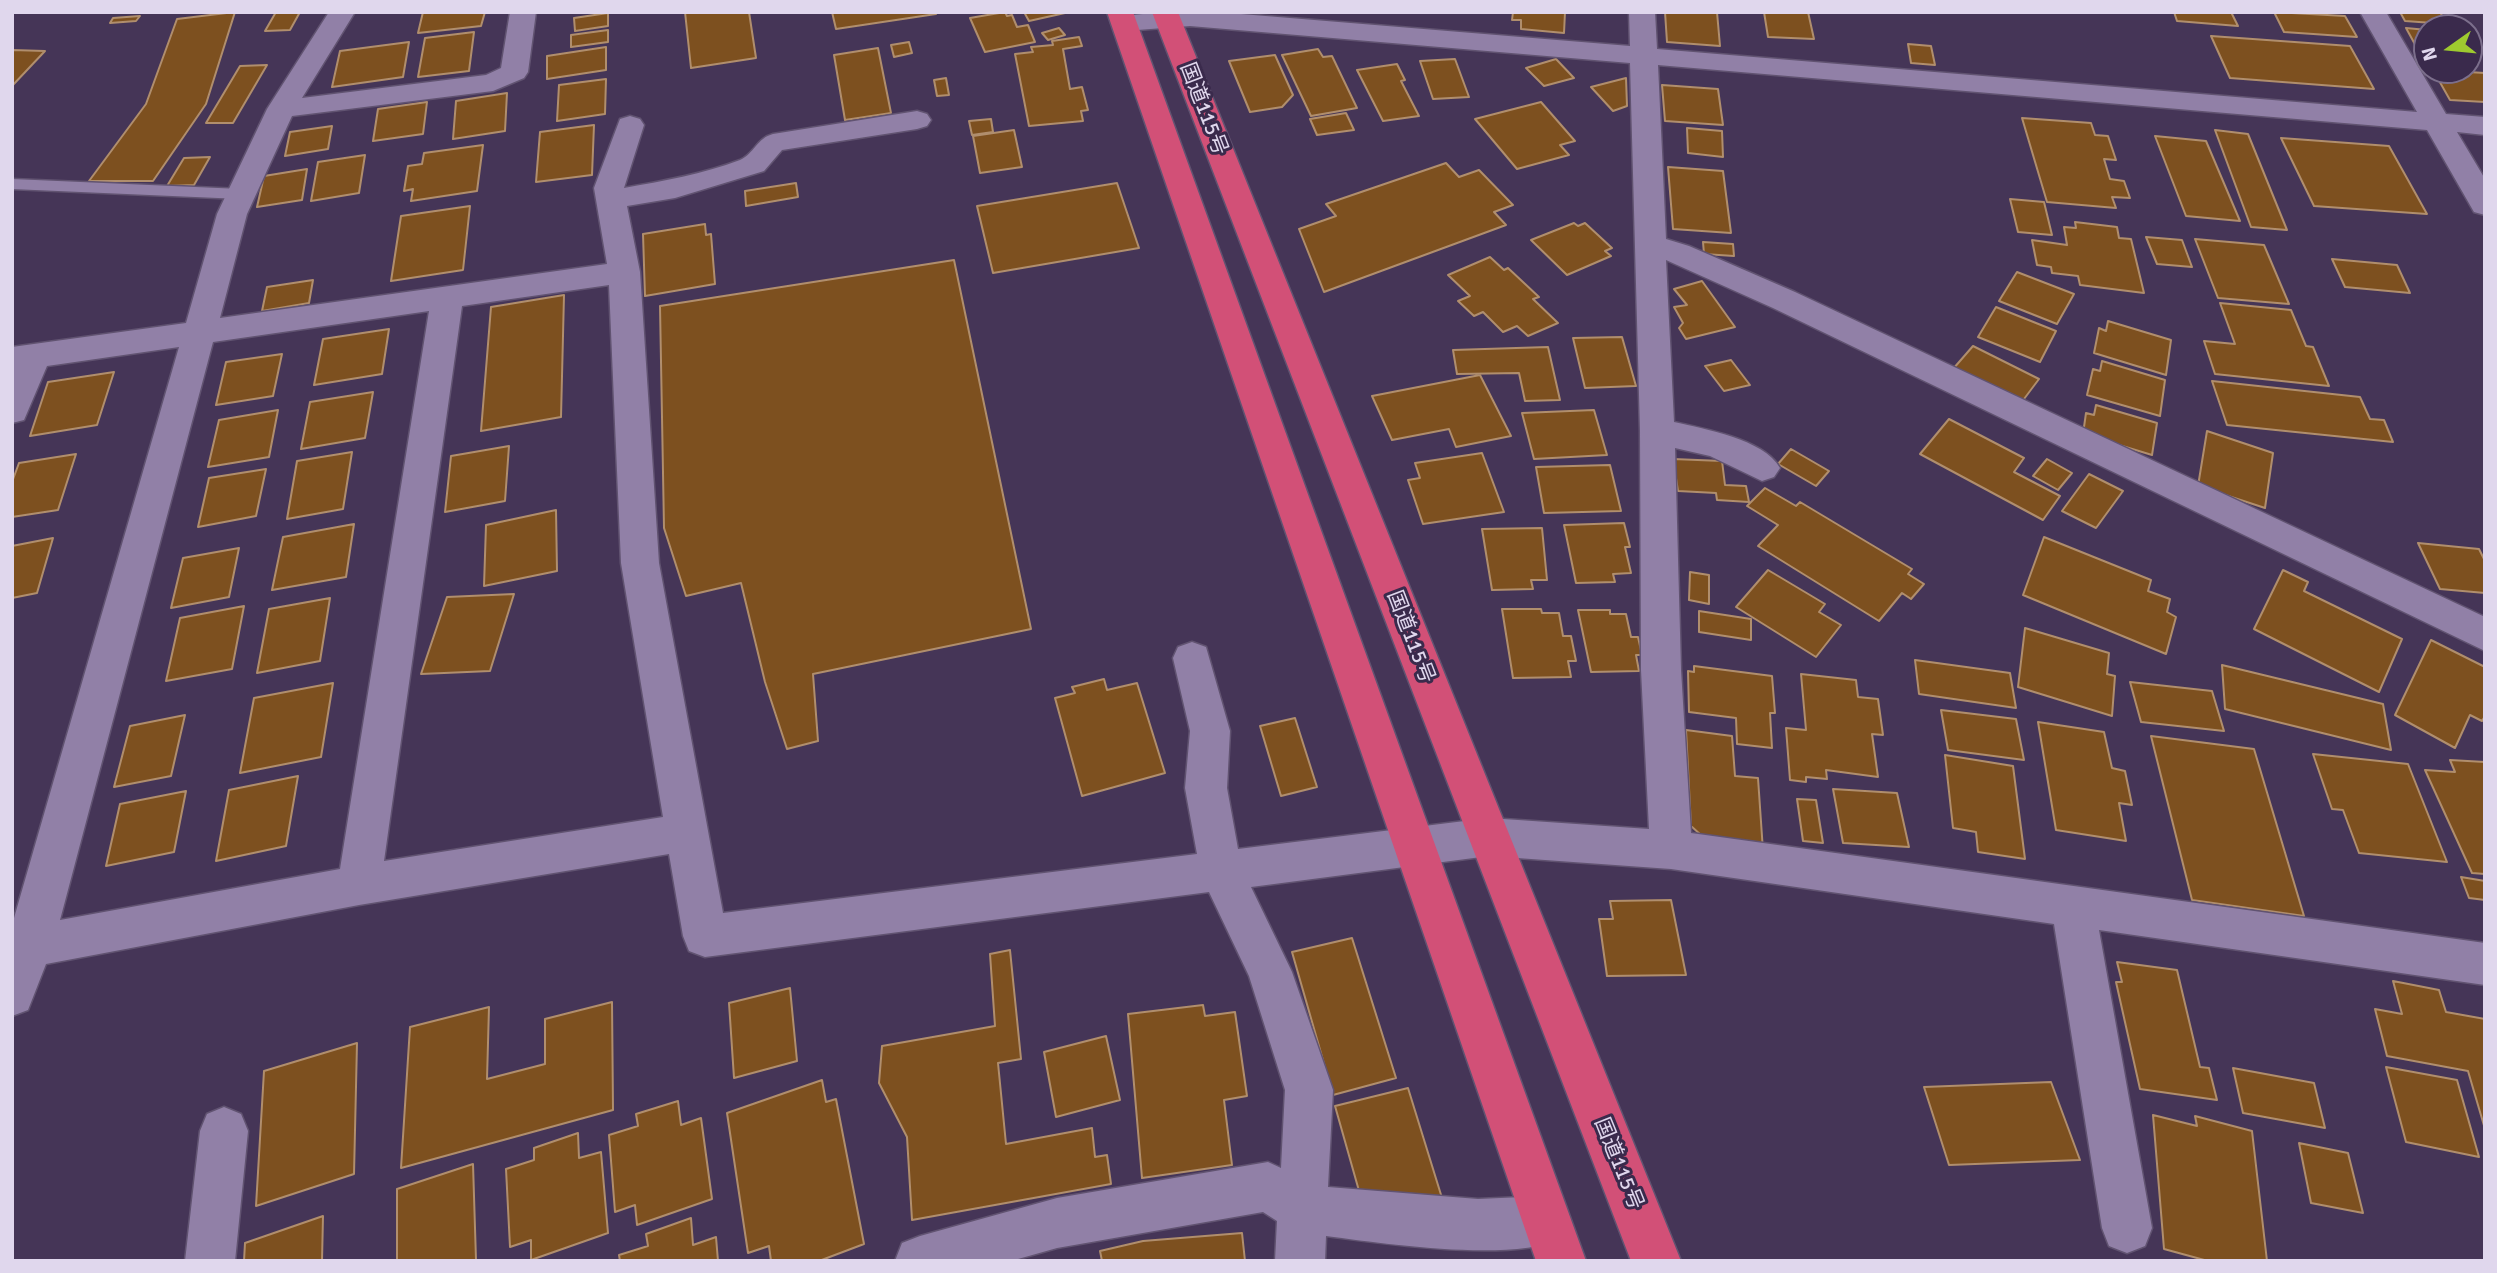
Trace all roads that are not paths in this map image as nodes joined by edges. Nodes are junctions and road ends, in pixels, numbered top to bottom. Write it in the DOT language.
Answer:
graph roads {
  1 [pos="342,12"];
  2 [pos="523,12"];
  3 [pos="1642,12"];
  4 [pos="2373,12"];
  5 [pos="1166,15"];
  6 [pos="1122,18"];
  7 [pos="1395,23"];
  8 [pos="1643,54"];
  9 [pos="281,110"];
  10 [pos="917,120"];
  11 [pos="2439,122"];
  12 [pos="630,125"];
  13 [pos="2485,126"];
  14 [pos="12,184"];
  15 [pos="241,194"];
  16 [pos="612,199"];
  17 [pos="2485,205"];
  18 [pos="1650,245"];
  19 [pos="624,272"];
  20 [pos="447,297"];
  21 [pos="198,330"];
  22 [pos="23,358"];
  23 [pos="12,411"];
  24 [pos="1657,431"];
  25 [pos="1762,468"];
  26 [pos="2485,635"];
  27 [pos="1192,658"];
  28 [pos="689,832"];
  29 [pos="1489,837"];
  30 [pos="1417,846"];
  31 [pos="1671,850"];
  32 [pos="1221,871"];
  33 [pos="359,885"];
  34 [pos="2073,906"];
  35 [pos="21,946"];
  36 [pos="2485,964"];
  37 [pos="12,994"];
  38 [pos="224,1131"];
  39 [pos="1302,1208"];
  40 [pos="2127,1228"];
  41 [pos="1554,1241"];
  42 [pos="210,1261"];
  43 [pos="920,1261"];
  44 [pos="1300,1261"];
  45 [pos="1656,1261"];
  1 -- 9 [label="street"];
  2 -- 9 [label="street"];
  3 -- 8 [label="street"];
  4 -- 11 [label="street"];
  5 -- 6 [label="street"];
  5 -- 7 [label="street"];
  5 -- 29 [label="highway, 国道115号"];
  6 -- 30 [label="highway"];
  7 -- 8 [label="street"];
  8 -- 11 [label="street"];
  8 -- 18 [label="street"];
  9 -- 15 [label="street"];
  10 -- 16 [label="street"];
  11 -- 13 [label="street"];
  11 -- 17 [label="street"];
  12 -- 16 [label="street"];
  14 -- 15 [label="lane"];
  15 -- 21 [label="street"];
  16 -- 19 [label="street"];
  18 -- 24 [label="street"];
  18 -- 26 [label="street"];
  19 -- 20 [label="street"];
  19 -- 28 [label="street"];
  20 -- 21 [label="street"];
  20 -- 33 [label="street"];
  21 -- 22 [label="street"];
  21 -- 35 [label="street"];
  22 -- 23 [label="street"];
  24 -- 25 [label="street"];
  24 -- 31 [label="street"];
  27 -- 32 [label="street"];
  28 -- 32 [label="street"];
  28 -- 33 [label="street"];
  29 -- 30 [label="street"];
  29 -- 31 [label="street"];
  29 -- 45 [label="highway, 国道115号"];
  30 -- 32 [label="street"];
  30 -- 41 [label="highway"];
  31 -- 34 [label="street"];
  32 -- 39 [label="street"];
  33 -- 35 [label="street"];
  34 -- 36 [label="street"];
  34 -- 40 [label="street"];
  35 -- 37 [label="street"];
  38 -- 42 [label="street"];
  39 -- 41 [label="street"];
  39 -- 43 [label="street"];
  39 -- 44 [label="street"];
}
